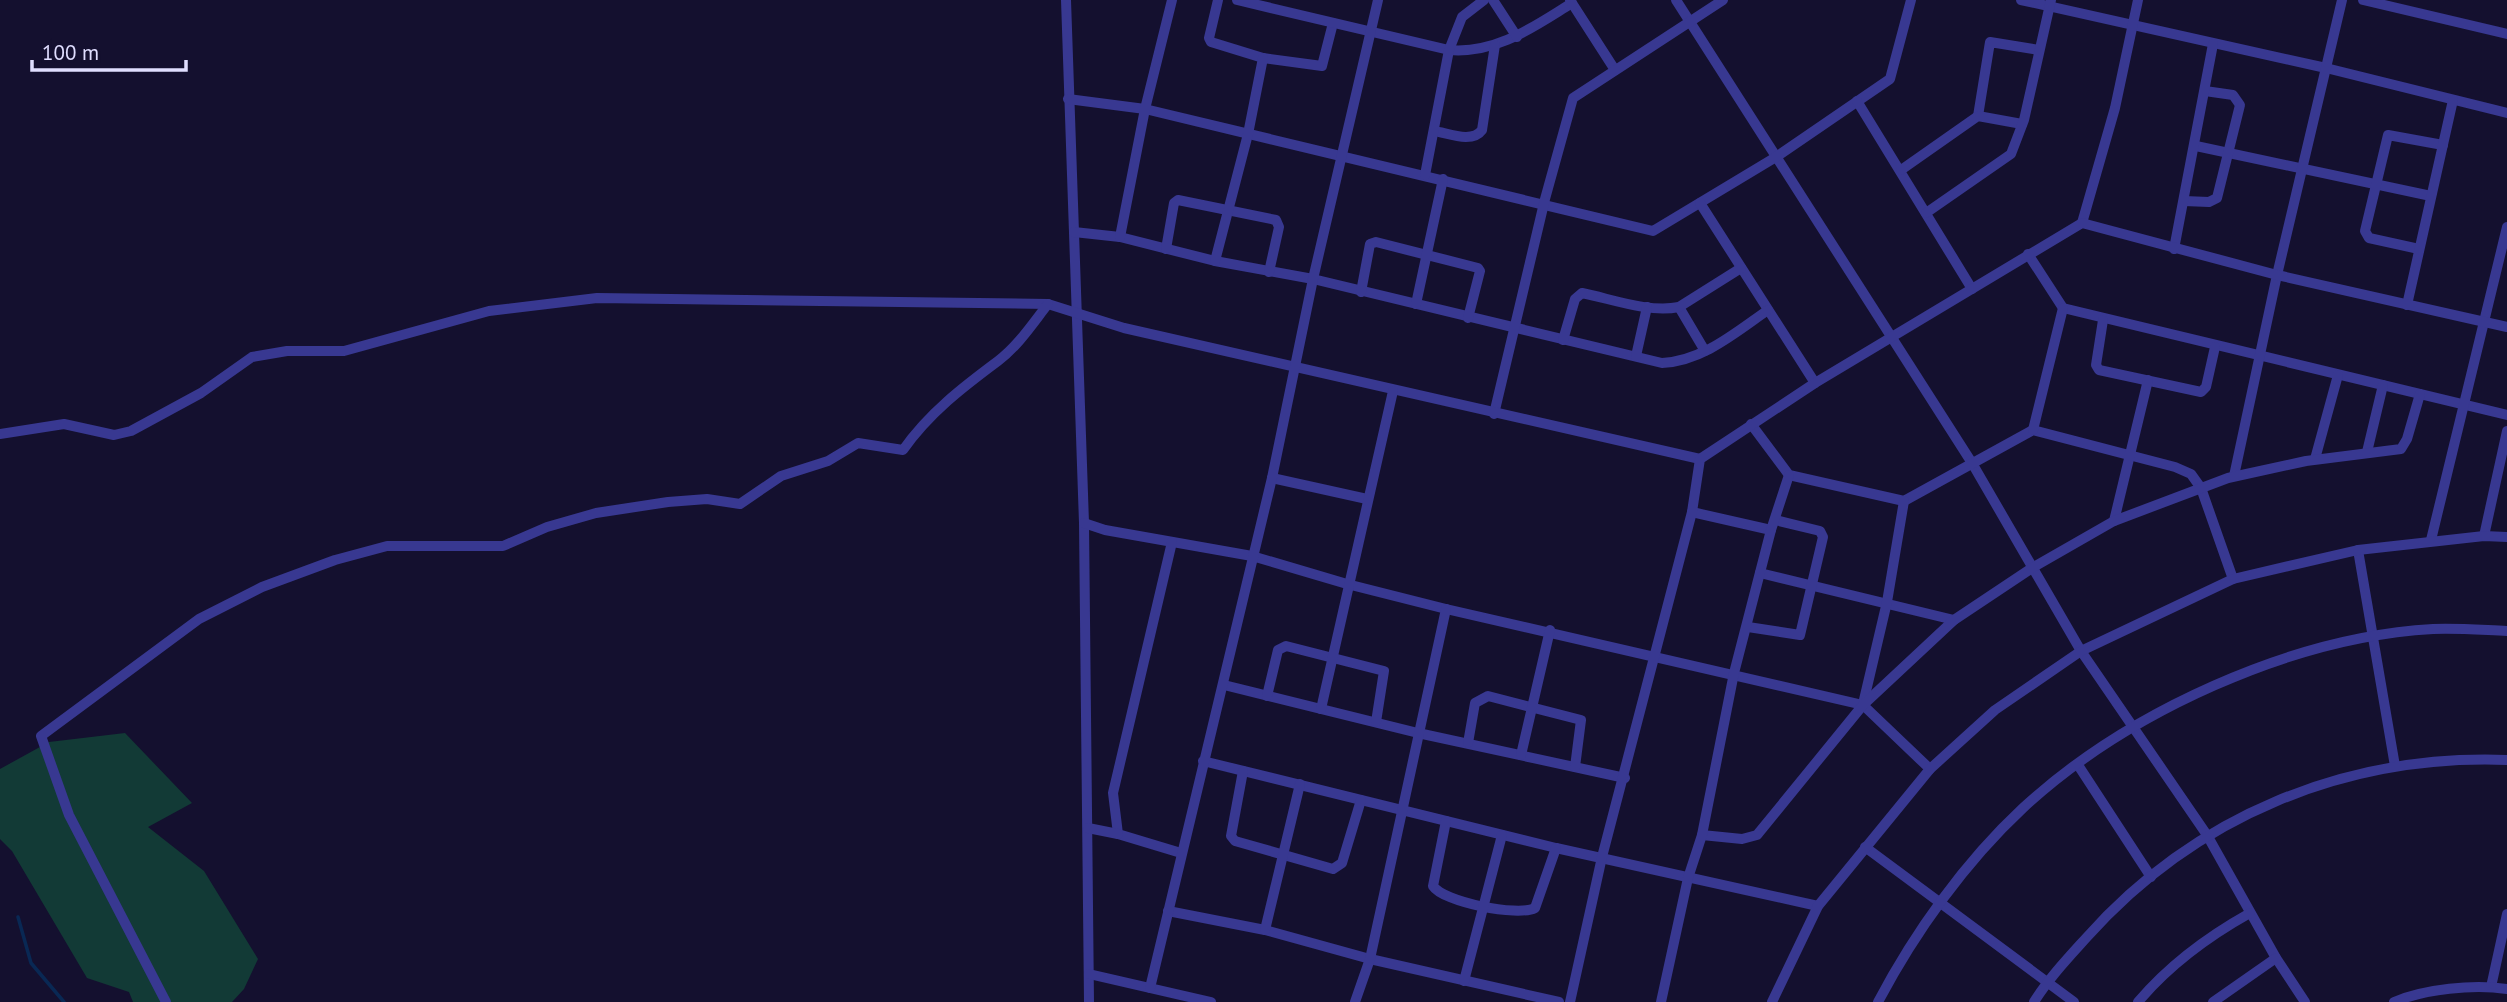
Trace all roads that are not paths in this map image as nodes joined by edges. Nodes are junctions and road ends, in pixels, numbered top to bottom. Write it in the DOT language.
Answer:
graph roads {
  1 [pos="1066,0"];
  2 [pos="1172,0"];
  3 [pos="1218,0"];
  4 [pos="1237,0"];
  5 [pos="1378,0"];
  6 [pos="1484,0"];
  7 [pos="1493,0"];
  8 [pos="1676,0"];
  9 [pos="1723,0"];
  10 [pos="1911,0"];
  11 [pos="2021,0"];
  12 [pos="2138,0"];
  13 [pos="2342,0"];
  14 [pos="2363,0"];
  15 [pos="1571,1"];
  16 [pos="2050,4"];
  17 [pos="1689,21"];
  18 [pos="1333,23"];
  19 [pos="2133,24"];
  20 [pos="1370,31"];
  21 [pos="2507,34"];
  22 [pos="1517,37"];
  23 [pos="2213,44"];
  24 [pos="1495,45"];
  25 [pos="1449,50"];
  26 [pos="2039,50"];
  27 [pos="1263,58"];
  28 [pos="2326,68"];
  29 [pos="1615,70"];
  30 [pos="2205,91"];
  31 [pos="1068,99"];
  32 [pos="2453,100"];
  33 [pos="1857,101"];
  34 [pos="1145,109"];
  35 [pos="2507,113"];
  36 [pos="1978,116"];
  37 [pos="2022,124"];
  38 [pos="1434,131"];
  39 [pos="1248,134"];
  40 [pos="2443,145"];
  41 [pos="2196,146"];
  42 [pos="2230,154"];
  43 [pos="1342,157"];
  44 [pos="1776,157"];
  45 [pos="2302,169"];
  46 [pos="1900,170"];
  47 [pos="1425,175"];
  48 [pos="1443,179"];
  49 [pos="2377,185"];
  50 [pos="2431,196"];
  51 [pos="2184,201"];
  52 [pos="1700,203"];
  53 [pos="1544,204"];
  54 [pos="1228,209"];
  55 [pos="1926,213"];
  56 [pos="2082,223"];
  57 [pos="2507,227"];
  58 [pos="1074,232"];
  59 [pos="1120,237"];
  60 [pos="1166,249"];
  61 [pos="2174,249"];
  62 [pos="2419,249"];
  63 [pos="2028,254"];
  64 [pos="1425,255"];
  65 [pos="1215,261"];
  66 [pos="1741,268"];
  67 [pos="1269,272"];
  68 [pos="2502,274"];
  69 [pos="2277,275"];
  70 [pos="1313,279"];
  71 [pos="1972,289"];
  72 [pos="1361,292"];
  73 [pos="1048,304"];
  74 [pos="1416,304"];
  75 [pos="2407,304"];
  76 [pos="1647,307"];
  77 [pos="1679,307"];
  78 [pos="2063,309"];
  79 [pos="1768,310"];
  80 [pos="1076,313"];
  81 [pos="1468,318"];
  82 [pos="2103,320"];
  83 [pos="2485,322"];
  84 [pos="2507,327"];
  85 [pos="1517,329"];
  86 [pos="1892,336"];
  87 [pos="1563,340"];
  88 [pos="2215,347"];
  89 [pos="1705,351"];
  90 [pos="1636,356"];
  91 [pos="2260,357"];
  92 [pos="1296,368"];
  93 [pos="2338,375"];
  94 [pos="2148,380"];
  95 [pos="1815,383"];
  96 [pos="2383,385"];
  97 [pos="1393,391"];
  98 [pos="2420,394"];
  99 [pos="2464,404"];
  100 [pos="1494,414"];
  101 [pos="2507,415"];
  102 [pos="1751,424"];
  103 [pos="2033,430"];
  104 [pos="2507,431"];
  105 [pos="0,434"];
  106 [pos="2367,452"];
  107 [pos="2132,457"];
  108 [pos="1700,459"];
  109 [pos="2315,459"];
  110 [pos="1972,463"];
  111 [pos="1789,475"];
  112 [pos="2234,476"];
  113 [pos="1272,478"];
  114 [pos="2201,488"];
  115 [pos="1367,499"];
  116 [pos="1904,500"];
  117 [pos="1692,512"];
  118 [pos="2114,521"];
  119 [pos="1084,523"];
  120 [pos="1773,525"];
  121 [pos="2484,536"];
  122 [pos="2507,537"];
  123 [pos="2431,540"];
  124 [pos="1172,542"];
  125 [pos="2358,550"];
  126 [pos="1252,556"];
  127 [pos="2032,568"];
  128 [pos="1760,573"];
  129 [pos="2233,579"];
  130 [pos="1348,584"];
  131 [pos="1812,586"];
  132 [pos="1887,602"];
  133 [pos="1446,608"];
  134 [pos="1954,620"];
  135 [pos="1748,627"];
  136 [pos="1550,630"];
  137 [pos="2507,631"];
  138 [pos="2373,638"];
  139 [pos="2081,651"];
  140 [pos="1654,655"];
  141 [pos="1332,660"];
  142 [pos="1734,673"];
  143 [pos="1224,685"];
  144 [pos="1267,696"];
  145 [pos="1863,705"];
  146 [pos="1532,706"];
  147 [pos="1321,709"];
  148 [pos="1376,722"];
  149 [pos="2134,729"];
  150 [pos="1418,733"];
  151 [pos="1468,743"];
  152 [pos="1521,755"];
  153 [pos="2507,760"];
  154 [pos="1203,761"];
  155 [pos="2078,765"];
  156 [pos="2395,766"];
  157 [pos="1575,767"];
  158 [pos="1930,769"];
  159 [pos="1243,771"];
  160 [pos="1625,778"];
  161 [pos="1300,784"];
  162 [pos="1361,800"];
  163 [pos="1401,810"];
  164 [pos="1447,821"];
  165 [pos="1088,828"];
  166 [pos="1118,834"];
  167 [pos="1502,835"];
  168 [pos="1702,835"];
  169 [pos="2207,835"];
  170 [pos="1865,847"];
  171 [pos="1556,848"];
  172 [pos="1181,853"];
  173 [pos="1283,855"];
  174 [pos="1602,857"];
  175 [pos="2151,877"];
  176 [pos="1688,878"];
  177 [pos="1941,905"];
  178 [pos="1818,906"];
  179 [pos="1485,907"];
  180 [pos="1168,911"];
  181 [pos="2250,913"];
  182 [pos="2507,914"];
  183 [pos="1265,930"];
  184 [pos="2276,958"];
  185 [pos="1370,959"];
  186 [pos="1089,974"];
  187 [pos="1464,981"];
  188 [pos="2046,982"];
  189 [pos="2491,987"];
  190 [pos="1150,988"];
  191 [pos="2507,989"];
  192 [pos="1193,1000"];
  193 [pos="166,1002"];
  194 [pos="1089,1002"];
  195 [pos="1211,1002"];
  196 [pos="1355,1002"];
  197 [pos="1559,1002"];
  198 [pos="1570,1002"];
  199 [pos="1661,1002"];
  200 [pos="1772,1002"];
  201 [pos="1878,1002"];
  202 [pos="2034,1002"];
  203 [pos="2074,1002"];
  204 [pos="2138,1002"];
  205 [pos="2213,1002"];
  206 [pos="2305,1002"];
  207 [pos="2393,1002"];
  1 -- 31 [label="street"];
  2 -- 34 [label="street"];
  3 -- 27 [label="street"];
  4 -- 18 [label="street"];
  5 -- 20 [label="street"];
  6 -- 25 [label="street"];
  7 -- 22 [label="street"];
  8 -- 17 [label="street"];
  9 -- 17 [label="street"];
  10 -- 33 [label="street"];
  11 -- 16 [label="street"];
  12 -- 19 [label="street"];
  13 -- 28 [label="street"];
  14 -- 21 [label="street"];
  15 -- 22 [label="street"];
  15 -- 29 [label="street"];
  16 -- 19 [label="street"];
  16 -- 26 [label="street"];
  17 -- 29 [label="street"];
  17 -- 44 [label="street"];
  18 -- 20 [label="street"];
  18 -- 27 [label="street"];
  19 -- 23 [label="street"];
  19 -- 56 [label="street"];
  20 -- 25 [label="street"];
  20 -- 43 [label="street"];
  22 -- 24 [label="street"];
  23 -- 28 [label="street"];
  23 -- 30 [label="street"];
  24 -- 25 [label="street"];
  24 -- 38 [label="street"];
  25 -- 38 [label="street"];
  26 -- 36 [label="street"];
  26 -- 37 [label="street"];
  27 -- 39 [label="street"];
  28 -- 32 [label="street"];
  28 -- 45 [label="street"];
  29 -- 53 [label="street"];
  30 -- 41 [label="street"];
  30 -- 42 [label="street"];
  31 -- 34 [label="street"];
  31 -- 58 [label="street"];
  32 -- 35 [label="street"];
  32 -- 40 [label="street"];
  33 -- 44 [label="street"];
  33 -- 46 [label="street"];
  34 -- 39 [label="street"];
  34 -- 59 [label="street"];
  36 -- 37 [label="street"];
  36 -- 46 [label="street"];
  37 -- 55 [label="street"];
  38 -- 47 [label="street"];
  39 -- 43 [label="street"];
  39 -- 54 [label="street"];
  40 -- 49 [label="street"];
  40 -- 50 [label="street"];
  41 -- 42 [label="street"];
  41 -- 51 [label="street"];
  42 -- 45 [label="street"];
  42 -- 51 [label="street"];
  43 -- 47 [label="street"];
  43 -- 70 [label="street"];
  44 -- 52 [label="street"];
  44 -- 86 [label="street"];
  45 -- 49 [label="street"];
  45 -- 69 [label="street"];
  46 -- 55 [label="street"];
  47 -- 48 [label="street"];
  48 -- 53 [label="street"];
  48 -- 64 [label="street"];
  49 -- 50 [label="street"];
  49 -- 62 [label="street"];
  50 -- 62 [label="street"];
  51 -- 61 [label="street"];
  52 -- 53 [label="street"];
  52 -- 66 [label="street"];
  53 -- 85 [label="street"];
  54 -- 60 [label="street"];
  54 -- 65 [label="street"];
  54 -- 67 [label="street"];
  55 -- 71 [label="street"];
  56 -- 61 [label="street"];
  56 -- 63 [label="street"];
  57 -- 68 [label="street"];
  58 -- 59 [label="street"];
  58 -- 80 [label="street"];
  59 -- 60 [label="street"];
  60 -- 65 [label="street"];
  61 -- 69 [label="street"];
  62 -- 75 [label="street"];
  63 -- 71 [label="street"];
  63 -- 78 [label="street"];
  64 -- 72 [label="street"];
  64 -- 74 [label="street"];
  64 -- 81 [label="street"];
  65 -- 67 [label="street"];
  66 -- 77 [label="street"];
  66 -- 79 [label="street"];
  67 -- 70 [label="street"];
  68 -- 83 [label="street"];
  69 -- 75 [label="street"];
  69 -- 91 [label="street"];
  70 -- 72 [label="street"];
  70 -- 92 [label="street"];
  71 -- 86 [label="street"];
  72 -- 74 [label="street"];
  73 -- 80 [label="street"];
  73 -- 105 [label="street"];
  73 -- 193 [label="street"];
  74 -- 81 [label="street"];
  75 -- 83 [label="street"];
  76 -- 77 [label="street"];
  76 -- 87 [label="street"];
  76 -- 90 [label="street"];
  77 -- 89 [label="street"];
  78 -- 82 [label="street"];
  78 -- 103 [label="street"];
  79 -- 89 [label="street"];
  79 -- 95 [label="street"];
  80 -- 92 [label="street"];
  80 -- 119 [label="street"];
  81 -- 85 [label="street"];
  82 -- 88 [label="street"];
  82 -- 94 [label="street"];
  83 -- 84 [label="street"];
  83 -- 99 [label="street"];
  85 -- 87 [label="street"];
  85 -- 100 [label="street"];
  86 -- 95 [label="street"];
  86 -- 110 [label="street"];
  87 -- 90 [label="street"];
  88 -- 91 [label="street"];
  88 -- 94 [label="street"];
  89 -- 90 [label="street"];
  91 -- 93 [label="street"];
  91 -- 112 [label="street"];
  92 -- 97 [label="street"];
  92 -- 113 [label="street"];
  93 -- 96 [label="street"];
  93 -- 109 [label="street"];
  94 -- 107 [label="street"];
  95 -- 102 [label="street"];
  96 -- 98 [label="street"];
  96 -- 106 [label="street"];
  97 -- 100 [label="street"];
  97 -- 115 [label="street"];
  98 -- 99 [label="street"];
  98 -- 106 [label="street"];
  99 -- 101 [label="street"];
  99 -- 123 [label="street"];
  100 -- 108 [label="street"];
  102 -- 108 [label="street"];
  102 -- 111 [label="street"];
  103 -- 107 [label="street"];
  103 -- 110 [label="street"];
  104 -- 121 [label="street"];
  106 -- 109 [label="street"];
  107 -- 114 [label="street"];
  107 -- 118 [label="street"];
  108 -- 117 [label="street"];
  109 -- 112 [label="street"];
  110 -- 116 [label="street"];
  110 -- 127 [label="street"];
  111 -- 116 [label="street"];
  111 -- 120 [label="street"];
  112 -- 114 [label="street"];
  113 -- 115 [label="street"];
  113 -- 126 [label="street"];
  114 -- 118 [label="street"];
  114 -- 129 [label="street"];
  115 -- 130 [label="street"];
  116 -- 132 [label="street"];
  117 -- 120 [label="street"];
  117 -- 140 [label="street"];
  118 -- 127 [label="street"];
  119 -- 124 [label="street"];
  119 -- 165 [label="street"];
  120 -- 128 [label="street"];
  120 -- 131 [label="street"];
  121 -- 122 [label="street"];
  121 -- 123 [label="street"];
  123 -- 125 [label="street"];
  124 -- 126 [label="street"];
  124 -- 166 [label="street"];
  125 -- 129 [label="street"];
  125 -- 138 [label="street"];
  126 -- 130 [label="street"];
  126 -- 143 [label="street"];
  127 -- 134 [label="street"];
  127 -- 139 [label="street"];
  128 -- 131 [label="street"];
  128 -- 135 [label="street"];
  129 -- 139 [label="street"];
  130 -- 133 [label="street"];
  130 -- 141 [label="street"];
  131 -- 132 [label="street"];
  131 -- 135 [label="street"];
  132 -- 134 [label="street"];
  132 -- 145 [label="street"];
  133 -- 136 [label="street"];
  133 -- 150 [label="street"];
  134 -- 145 [label="street"];
  135 -- 142 [label="street"];
  136 -- 140 [label="street"];
  136 -- 146 [label="street"];
  137 -- 138 [label="street"];
  138 -- 149 [label="street"];
  138 -- 156 [label="street"];
  139 -- 149 [label="street"];
  139 -- 158 [label="street"];
  140 -- 142 [label="street"];
  140 -- 160 [label="street"];
  141 -- 144 [label="street"];
  141 -- 147 [label="street"];
  141 -- 148 [label="street"];
  142 -- 145 [label="street"];
  142 -- 168 [label="street"];
  143 -- 144 [label="street"];
  143 -- 154 [label="street"];
  144 -- 147 [label="street"];
  145 -- 158 [label="street"];
  145 -- 168 [label="street"];
  146 -- 151 [label="street"];
  146 -- 152 [label="street"];
  146 -- 157 [label="street"];
  147 -- 148 [label="street"];
  148 -- 150 [label="street"];
  149 -- 155 [label="street"];
  149 -- 169 [label="street"];
  150 -- 151 [label="street"];
  150 -- 163 [label="street"];
  151 -- 152 [label="street"];
  152 -- 157 [label="street"];
  153 -- 156 [label="street"];
  154 -- 159 [label="street"];
  154 -- 172 [label="street"];
  155 -- 175 [label="street"];
  155 -- 177 [label="street"];
  156 -- 169 [label="street"];
  157 -- 160 [label="street"];
  158 -- 170 [label="street"];
  159 -- 161 [label="street"];
  159 -- 173 [label="street"];
  160 -- 174 [label="street"];
  161 -- 162 [label="street"];
  161 -- 173 [label="street"];
  162 -- 163 [label="street"];
  162 -- 173 [label="street"];
  163 -- 164 [label="street"];
  163 -- 185 [label="street"];
  164 -- 167 [label="street"];
  164 -- 179 [label="street"];
  165 -- 166 [label="street"];
  165 -- 186 [label="street"];
  166 -- 172 [label="street"];
  167 -- 171 [label="street"];
  167 -- 179 [label="street"];
  168 -- 176 [label="street"];
  169 -- 175 [label="street"];
  169 -- 181 [label="street"];
  170 -- 177 [label="street"];
  170 -- 178 [label="street"];
  171 -- 174 [label="street"];
  171 -- 179 [label="street"];
  172 -- 180 [label="street"];
  173 -- 183 [label="street"];
  174 -- 176 [label="street"];
  174 -- 198 [label="street"];
  175 -- 188 [label="street"];
  176 -- 178 [label="street"];
  176 -- 199 [label="street"];
  177 -- 188 [label="street"];
  177 -- 201 [label="street"];
  178 -- 200 [label="street"];
  179 -- 187 [label="street"];
  180 -- 183 [label="street"];
  180 -- 190 [label="street"];
  181 -- 184 [label="street"];
  181 -- 204 [label="street"];
  182 -- 189 [label="street"];
  183 -- 185 [label="street"];
  184 -- 205 [label="street"];
  184 -- 206 [label="street"];
  185 -- 187 [label="street"];
  185 -- 196 [label="street"];
  186 -- 190 [label="street"];
  186 -- 194 [label="street"];
  187 -- 197 [label="street"];
  188 -- 202 [label="street"];
  188 -- 203 [label="street"];
  189 -- 191 [label="street"];
  189 -- 207 [label="street"];
  190 -- 192 [label="street"];
  192 -- 195 [label="street"];
}
